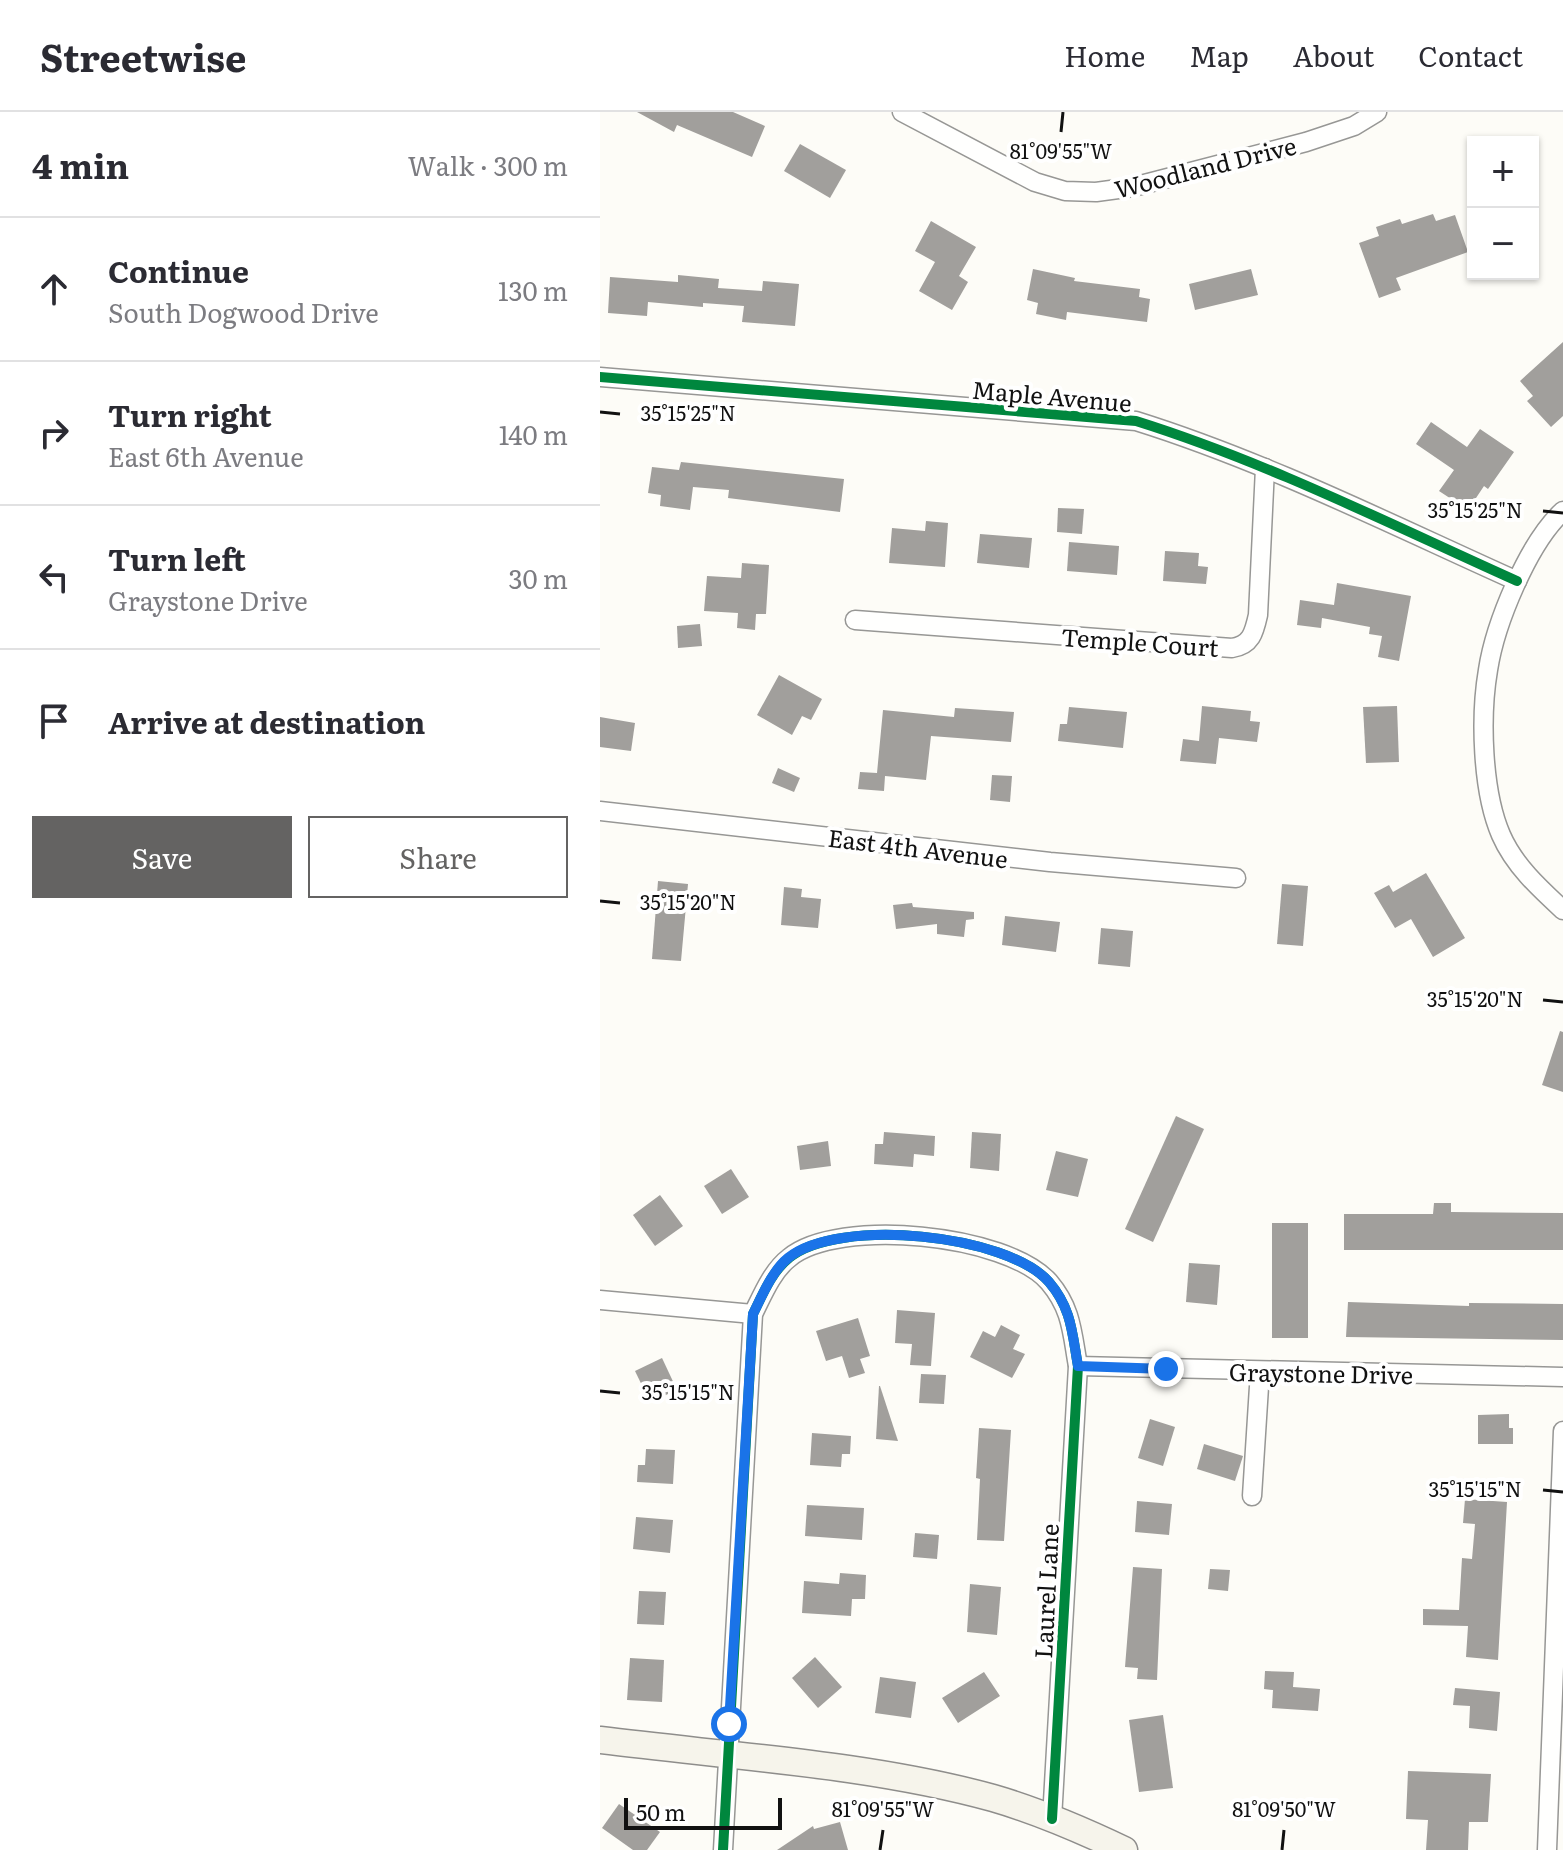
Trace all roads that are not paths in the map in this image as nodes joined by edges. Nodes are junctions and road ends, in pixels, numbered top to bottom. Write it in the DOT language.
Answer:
graph roads {
  1 [pos="902,112"];
  2 [pos="1377,112"];
  3 [pos="600,377"];
  4 [pos="1265,468"];
  5 [pos="1563,511"];
  6 [pos="1517,581"];
  7 [pos="855,620"];
  8 [pos="600,811"];
  9 [pos="1236,878"];
  10 [pos="1563,910"];
  11 [pos="600,1300"];
  12 [pos="753,1314"];
  13 [pos="1078,1366"];
  14 [pos="1260,1371"];
  15 [pos="1563,1377"];
  16 [pos="1563,1431"];
  17 [pos="1252,1496"];
  18 [pos="600,1740"];
  19 [pos="728,1756"];
  20 [pos="1052,1819"];
  21 [pos="723,1850"];
  22 [pos="1124,1850"];
  23 [pos="1547,1850"];
  1 -- 2 [label="street, Woodland Drive"];
  3 -- 4 [label="street, Maple Avenue"];
  4 -- 6 [label="street, Maple Avenue"];
  4 -- 7 [label="street, Temple Court"];
  5 -- 6 [label="street"];
  6 -- 10 [label="street"];
  8 -- 9 [label="street, East 4th Avenue"];
  11 -- 12 [label="street"];
  12 -- 13 [label="street, Laurel Lane"];
  12 -- 19 [label="street"];
  13 -- 14 [label="street, Graystone Drive"];
  13 -- 20 [label="street, Laurel Lane"];
  14 -- 15 [label="street, Graystone Drive"];
  14 -- 17 [label="street"];
  16 -- 23 [label="street"];
  18 -- 19 [label="main road"];
  19 -- 20 [label="main road"];
  19 -- 21 [label="street"];
  20 -- 22 [label="main road"];
}
